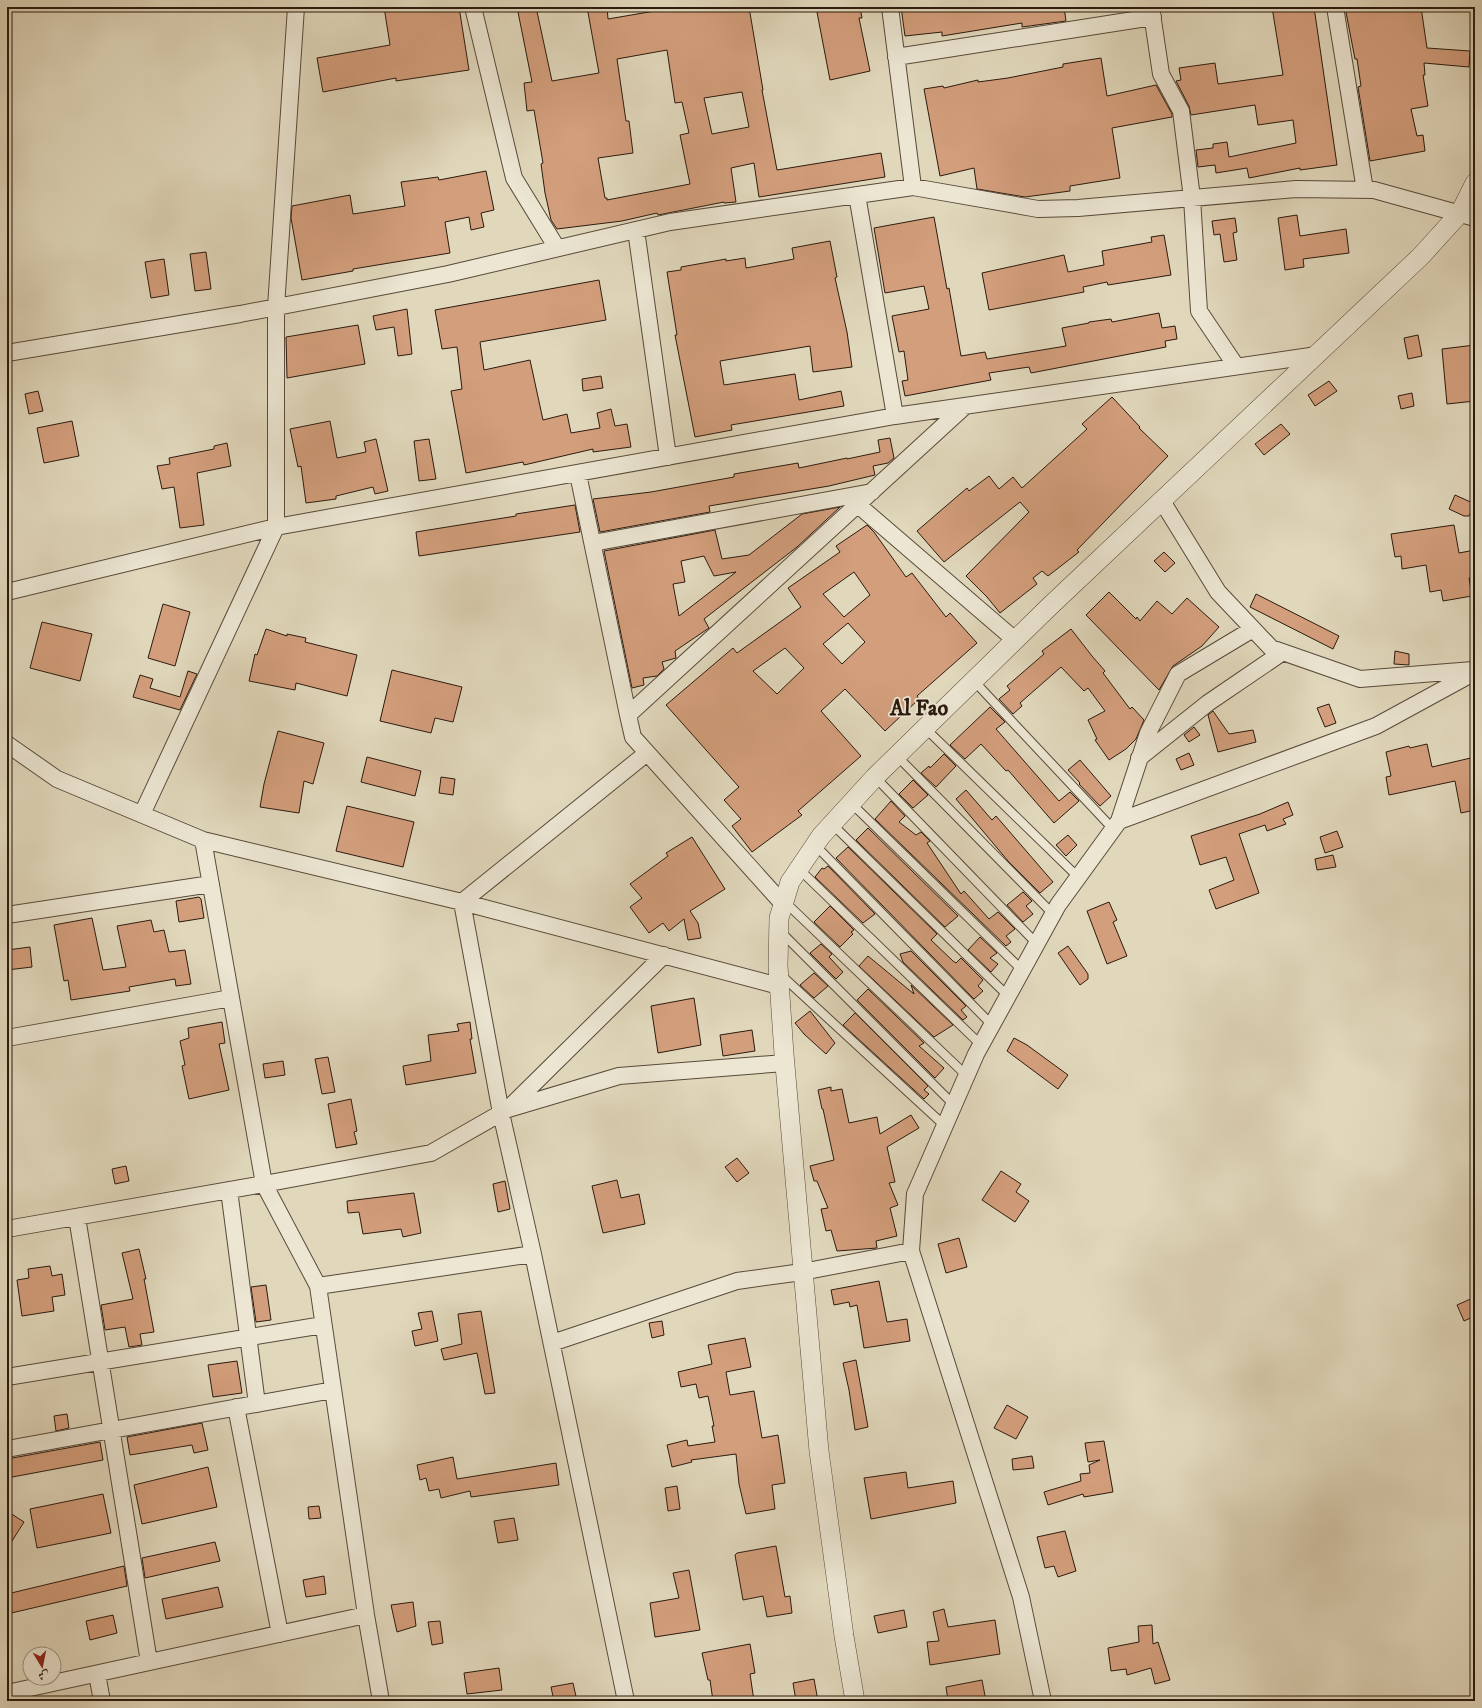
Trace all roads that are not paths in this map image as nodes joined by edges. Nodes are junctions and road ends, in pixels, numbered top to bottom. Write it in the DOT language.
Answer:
graph roads {
  1 [pos="296,7"];
  2 [pos="473,7"];
  3 [pos="890,7"];
  4 [pos="1336,7"];
  5 [pos="1152,12"];
  6 [pos="896,58"];
  7 [pos="1475,183"];
  8 [pos="913,187"];
  9 [pos="1365,190"];
  10 [pos="857,195"];
  11 [pos="1192,198"];
  12 [pos="1467,215"];
  13 [pos="636,230"];
  14 [pos="557,248"];
  15 [pos="276,307"];
  16 [pos="7,352"];
  17 [pos="1317,355"];
  18 [pos="1236,366"];
  19 [pos="965,406"];
  20 [pos="895,416"];
  21 [pos="668,458"];
  22 [pos="578,474"];
  23 [pos="872,492"];
  24 [pos="1162,501"];
  25 [pos="858,505"];
  26 [pos="276,527"];
  27 [pos="593,544"];
  28 [pos="7,592"];
  29 [pos="1253,629"];
  30 [pos="1015,640"];
  31 [pos="1283,652"];
  32 [pos="1475,671"];
  33 [pos="974,681"];
  34 [pos="628,715"];
  35 [pos="926,728"];
  36 [pos="7,744"];
  37 [pos="647,753"];
  38 [pos="898,756"];
  39 [pos="1139,758"];
  40 [pos="875,778"];
  41 [pos="851,803"];
  42 [pos="142,814"];
  43 [pos="832,824"];
  44 [pos="1116,825"];
  45 [pos="203,840"];
  46 [pos="815,846"];
  47 [pos="799,869"];
  48 [pos="1078,877"];
  49 [pos="211,884"];
  50 [pos="462,902"];
  51 [pos="784,903"];
  52 [pos="1053,914"];
  53 [pos="7,915"];
  54 [pos="778,929"];
  55 [pos="1036,944"];
  56 [pos="664,955"];
  57 [pos="1022,970"];
  58 [pos="779,979"];
  59 [pos="1008,996"];
  60 [pos="231,998"];
  61 [pos="992,1025"];
  62 [pos="7,1038"];
  63 [pos="981,1045"];
  64 [pos="785,1063"];
  65 [pos="967,1076"];
  66 [pos="954,1104"];
  67 [pos="505,1111"];
  68 [pos="945,1126"];
  69 [pos="264,1184"];
  70 [pos="229,1190"];
  71 [pos="77,1217"];
  72 [pos="7,1229"];
  73 [pos="911,1251"];
  74 [pos="534,1254"];
  75 [pos="802,1272"];
  76 [pos="318,1286"];
  77 [pos="323,1324"];
  78 [pos="248,1337"];
  79 [pos="552,1343"];
  80 [pos="100,1361"];
  81 [pos="7,1377"];
  82 [pos="333,1390"];
  83 [pos="257,1404"];
  84 [pos="236,1407"];
  85 [pos="112,1430"];
  86 [pos="7,1449"];
  87 [pos="366,1615"];
  88 [pos="280,1634"];
  89 [pos="149,1662"];
  90 [pos="97,1674"];
  91 [pos="7,1693"];
  92 [pos="102,1701"];
  93 [pos="381,1701"];
  94 [pos="626,1701"];
  95 [pos="855,1701"];
  96 [pos="1043,1701"];
  1 -- 15 [label="street"];
  2 -- 14 [label="street"];
  3 -- 6 [label="street"];
  4 -- 9 [label="street"];
  5 -- 6 [label="street"];
  5 -- 11 [label="street"];
  6 -- 8 [label="street"];
  7 -- 12 [label="street"];
  8 -- 10 [label="street"];
  8 -- 11 [label="street"];
  9 -- 11 [label="street"];
  9 -- 12 [label="street"];
  10 -- 13 [label="street"];
  10 -- 20 [label="street"];
  11 -- 18 [label="street"];
  12 -- 17 [label="street"];
  13 -- 14 [label="street"];
  13 -- 21 [label="street"];
  14 -- 15 [label="street"];
  15 -- 16 [label="street"];
  15 -- 26 [label="street"];
  17 -- 18 [label="street"];
  17 -- 24 [label="street"];
  18 -- 19 [label="street"];
  19 -- 20 [label="street"];
  19 -- 23 [label="street"];
  20 -- 21 [label="street"];
  21 -- 22 [label="street"];
  22 -- 26 [label="street"];
  22 -- 27 [label="street"];
  23 -- 25 [label="street"];
  23 -- 27 [label="street"];
  24 -- 29 [label="street"];
  24 -- 30 [label="street"];
  25 -- 30 [label="street"];
  25 -- 34 [label="street"];
  26 -- 28 [label="street"];
  26 -- 42 [label="street"];
  27 -- 34 [label="street"];
  29 -- 31 [label="street"];
  29 -- 39 [label="street"];
  30 -- 33 [label="street"];
  31 -- 32 [label="street"];
  31 -- 39 [label="street"];
  32 -- 44 [label="street"];
  33 -- 35 [label="street"];
  33 -- 44 [label="lane"];
  34 -- 37 [label="street"];
  35 -- 38 [label="street"];
  35 -- 48 [label="lane"];
  36 -- 42 [label="street"];
  37 -- 50 [label="street"];
  37 -- 51 [label="street"];
  38 -- 40 [label="street"];
  38 -- 52 [label="lane"];
  39 -- 44 [label="street"];
  40 -- 41 [label="street"];
  40 -- 55 [label="lane"];
  41 -- 43 [label="street"];
  41 -- 57 [label="lane"];
  42 -- 45 [label="street"];
  43 -- 46 [label="street"];
  43 -- 59 [label="lane"];
  44 -- 48 [label="street"];
  45 -- 49 [label="street"];
  45 -- 50 [label="street"];
  46 -- 47 [label="street"];
  46 -- 61 [label="lane"];
  47 -- 51 [label="street"];
  47 -- 63 [label="lane"];
  48 -- 52 [label="street"];
  49 -- 53 [label="street"];
  49 -- 60 [label="street"];
  50 -- 56 [label="street"];
  50 -- 67 [label="street"];
  51 -- 54 [label="street"];
  51 -- 65 [label="lane"];
  52 -- 55 [label="street"];
  54 -- 58 [label="street"];
  54 -- 66 [label="lane"];
  55 -- 57 [label="street"];
  56 -- 58 [label="street"];
  56 -- 67 [label="street"];
  57 -- 59 [label="street"];
  58 -- 64 [label="street"];
  58 -- 68 [label="lane"];
  59 -- 61 [label="street"];
  60 -- 62 [label="street"];
  60 -- 69 [label="street"];
  61 -- 63 [label="street"];
  63 -- 65 [label="street"];
  64 -- 67 [label="street"];
  64 -- 75 [label="street"];
  65 -- 66 [label="street"];
  66 -- 68 [label="street"];
  67 -- 69 [label="street"];
  67 -- 74 [label="street"];
  68 -- 73 [label="street"];
  69 -- 70 [label="street"];
  69 -- 76 [label="street"];
  70 -- 71 [label="street"];
  70 -- 78 [label="street"];
  71 -- 72 [label="street"];
  71 -- 80 [label="street"];
  73 -- 75 [label="street"];
  73 -- 96 [label="street"];
  74 -- 76 [label="street"];
  74 -- 79 [label="street"];
  75 -- 79 [label="street"];
  75 -- 95 [label="street"];
  76 -- 77 [label="street"];
  77 -- 78 [label="street"];
  77 -- 82 [label="street"];
  78 -- 80 [label="street"];
  78 -- 83 [label="street"];
  79 -- 94 [label="street"];
  80 -- 81 [label="street"];
  80 -- 85 [label="street"];
  82 -- 83 [label="street"];
  82 -- 87 [label="street"];
  83 -- 84 [label="street"];
  84 -- 85 [label="street"];
  84 -- 88 [label="street"];
  85 -- 86 [label="street"];
  85 -- 89 [label="street"];
  87 -- 88 [label="street"];
  87 -- 93 [label="street"];
  88 -- 89 [label="street"];
  89 -- 90 [label="street"];
  90 -- 91 [label="street"];
  90 -- 92 [label="street"];
}
